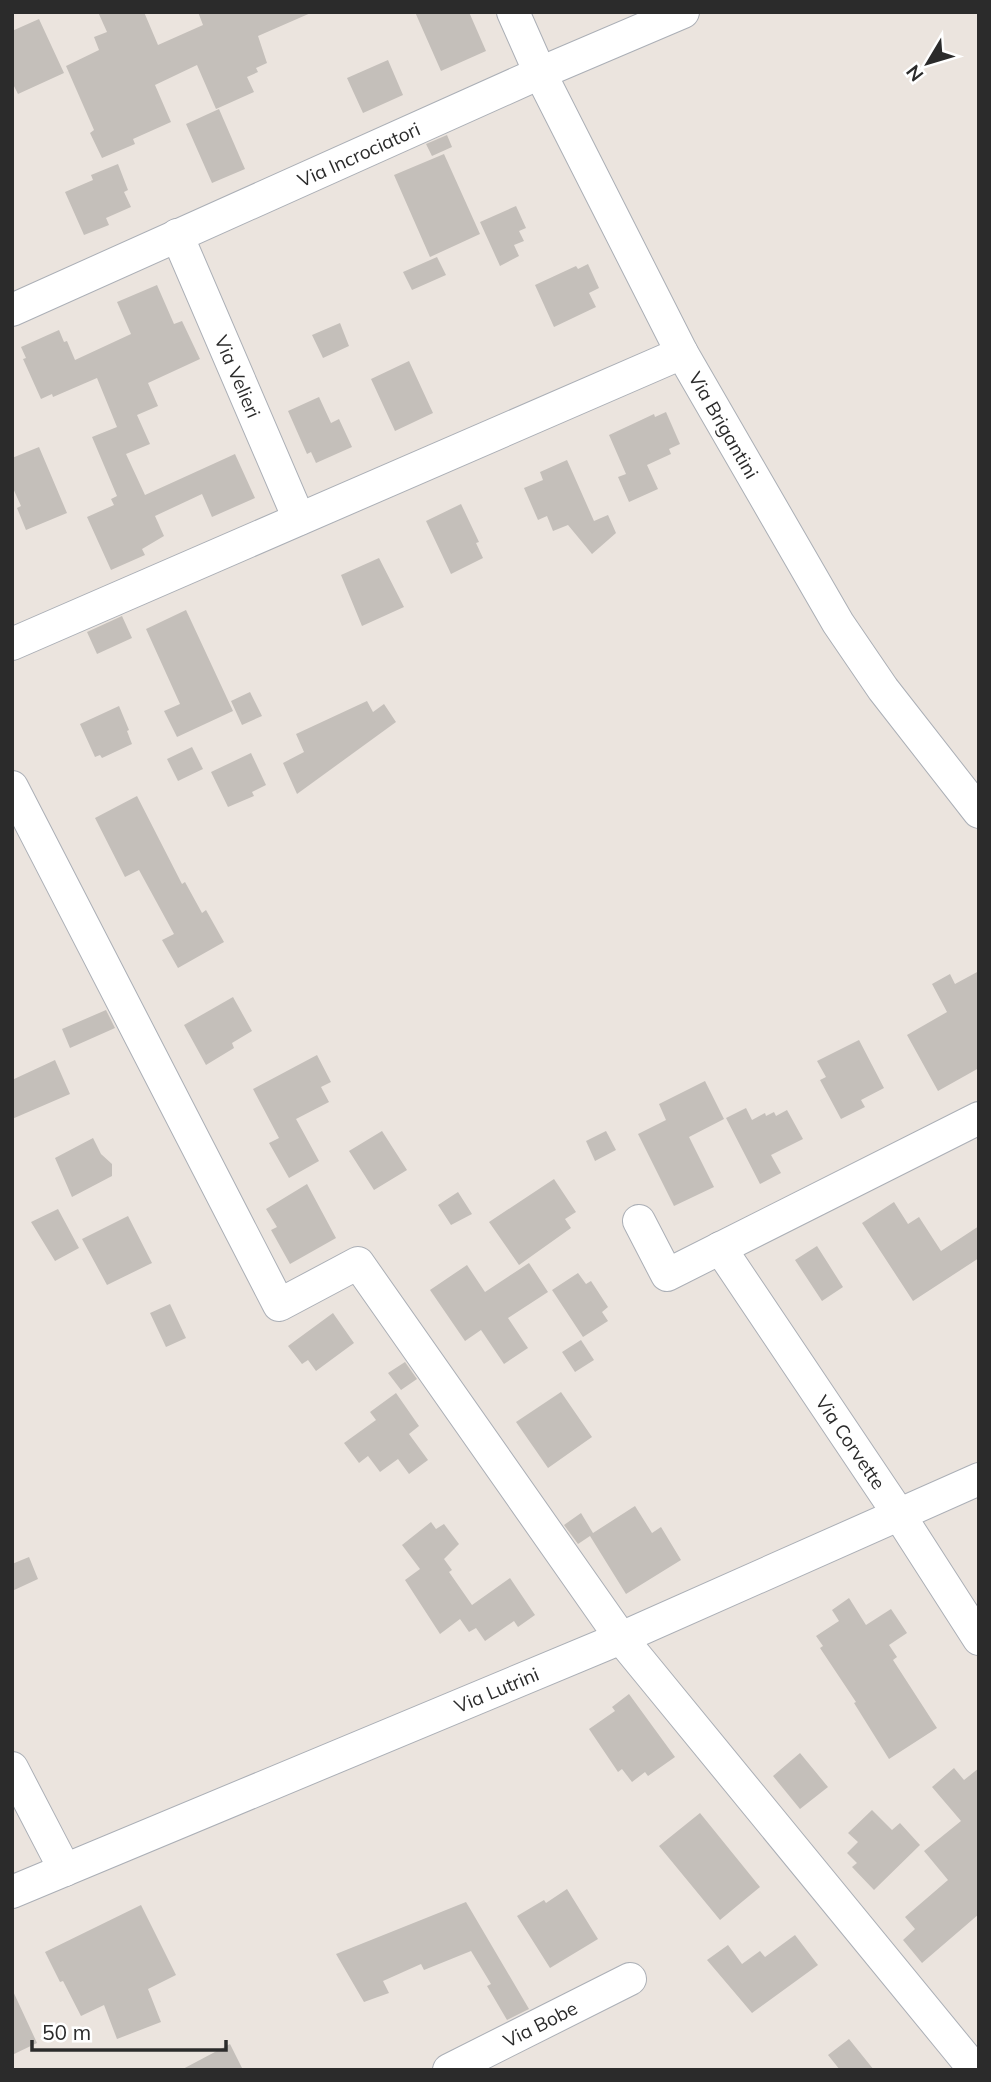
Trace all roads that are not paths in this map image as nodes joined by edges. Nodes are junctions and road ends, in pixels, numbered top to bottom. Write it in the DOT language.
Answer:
graph roads {
  1 [pos="513,12"];
  2 [pos="683,12"];
  3 [pos="540,73"];
  4 [pos="177,235"];
  5 [pos="12,310"];
  6 [pos="682,353"];
  7 [pos="299,519"];
  8 [pos="12,644"];
  9 [pos="12,787"];
  10 [pos="979,812"];
  11 [pos="979,1118"];
  12 [pos="639,1221"];
  13 [pos="720,1248"];
  14 [pos="979,1479"];
  15 [pos="900,1516"];
  16 [pos="621,1638"];
  17 [pos="979,1639"];
  18 [pos="12,1769"];
  19 [pos="65,1870"];
  20 [pos="12,1892"];
  21 [pos="630,1979"];
  22 [pos="449,2070"];
  23 [pos="975,2070"];
  1 -- 3 [label="street, Via Brigantini"];
  2 -- 3 [label="street, Via Incrociatori"];
  3 -- 4 [label="street, Via Incrociatori"];
  3 -- 6 [label="street, Via Brigantini"];
  4 -- 5 [label="street, Via Incrociatori"];
  4 -- 7 [label="street, Via Velieri"];
  6 -- 7 [label="street"];
  6 -- 10 [label="street, Via Brigantini"];
  7 -- 8 [label="street"];
  9 -- 16 [label="street"];
  11 -- 13 [label="street"];
  12 -- 13 [label="street"];
  13 -- 15 [label="street, Via Corvette"];
  14 -- 15 [label="street, Via Lutrini"];
  15 -- 16 [label="street, Via Lutrini"];
  15 -- 17 [label="street, Via Corvette"];
  16 -- 19 [label="street, Via Lutrini"];
  16 -- 23 [label="street"];
  18 -- 19 [label="street"];
  19 -- 20 [label="street, Via Lutrini"];
  21 -- 22 [label="street, Via Bobe"];
}
